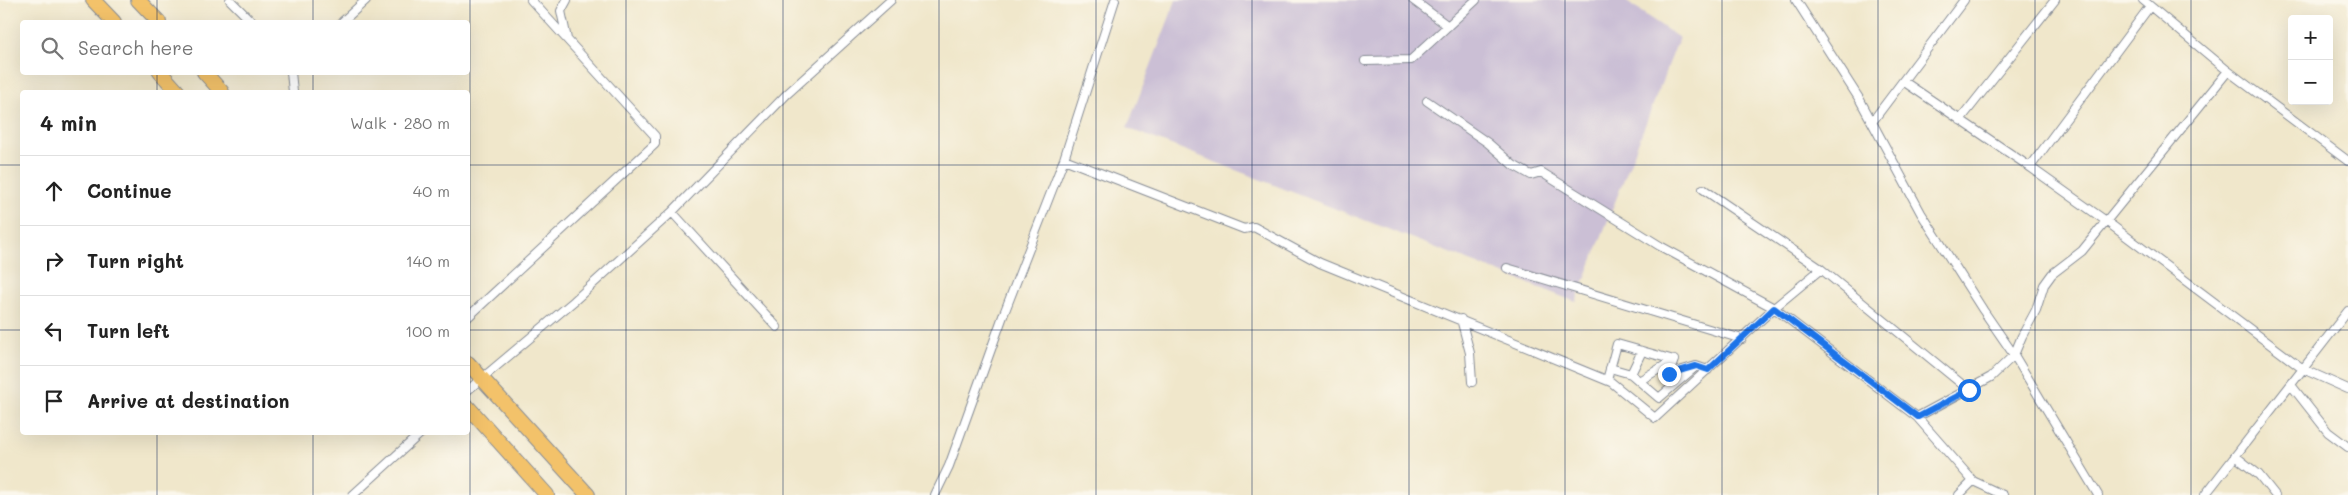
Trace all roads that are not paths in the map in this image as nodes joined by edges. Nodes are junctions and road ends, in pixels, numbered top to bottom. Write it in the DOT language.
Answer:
graph roads {
  1 [pos="93,0"];
  2 [pos="138,0"];
  3 [pos="230,0"];
  4 [pos="366,0"];
  5 [pos="531,0"];
  6 [pos="567,0"];
  7 [pos="891,0"];
  8 [pos="1116,0"];
  9 [pos="1412,0"];
  10 [pos="1476,0"];
  11 [pos="1796,0"];
  12 [pos="1964,0"];
  13 [pos="2055,0"];
  14 [pos="2147,3"];
  15 [pos="112,20"];
  16 [pos="157,20"];
  17 [pos="250,20"];
  18 [pos="344,20"];
  19 [pos="1448,26"];
  20 [pos="568,40"];
  21 [pos="1365,61"];
  22 [pos="2228,71"];
  23 [pos="163,75"];
  24 [pos="207,75"];
  25 [pos="291,75"];
  26 [pos="1903,81"];
  27 [pos="176,90"];
  28 [pos="220,90"];
  29 [pos="293,90"];
  30 [pos="1427,101"];
  31 [pos="1960,120"];
  32 [pos="1872,122"];
  33 [pos="1064,160"];
  34 [pos="2348,161"];
  35 [pos="2030,167"];
  36 [pos="1703,188"];
  37 [pos="672,212"];
  38 [pos="2106,221"];
  39 [pos="1507,268"];
  40 [pos="1821,269"];
  41 [pos="1774,308"];
  42 [pos="2348,311"];
  43 [pos="470,315"];
  44 [pos="1461,319"];
  45 [pos="777,327"];
  46 [pos="1742,339"];
  47 [pos="1642,351"];
  48 [pos="2014,355"];
  49 [pos="1674,360"];
  50 [pos="470,365"];
  51 [pos="1696,366"];
  52 [pos="1610,368"];
  53 [pos="2303,369"];
  54 [pos="1708,370"];
  55 [pos="1631,374"];
  56 [pos="481,378"];
  57 [pos="1607,380"];
  58 [pos="1639,381"];
  59 [pos="1472,382"];
  60 [pos="2291,385"];
  61 [pos="470,388"];
  62 [pos="2348,389"];
  63 [pos="1969,390"];
  64 [pos="470,409"];
  65 [pos="1918,417"];
  66 [pos="419,435"];
  67 [pos="2348,447"];
  68 [pos="2235,456"];
  69 [pos="1973,481"];
  70 [pos="353,495"];
  71 [pos="547,495"];
  72 [pos="588,495"];
  73 [pos="935,495"];
  74 [pos="1959,495"];
  75 [pos="2002,495"];
  76 [pos="2098,495"];
  77 [pos="2205,495"];
  78 [pos="2275,495"];
  1 -- 15 [label="highway"];
  2 -- 16 [label="highway"];
  3 -- 17 [label="street"];
  4 -- 18 [label="street"];
  5 -- 20 [label="street"];
  6 -- 20 [label="street"];
  7 -- 37 [label="street"];
  8 -- 33 [label="street"];
  9 -- 19 [label="street"];
  10 -- 19 [label="street"];
  11 -- 32 [label="street"];
  12 -- 26 [label="street"];
  13 -- 31 [label="street"];
  14 -- 22 [label="street"];
  14 -- 35 [label="street"];
  19 -- 21 [label="street"];
  20 -- 43 [label="street"];
  22 -- 34 [label="street"];
  22 -- 38 [label="street"];
  23 -- 27 [label="highway"];
  24 -- 28 [label="highway"];
  25 -- 29 [label="street"];
  26 -- 31 [label="street"];
  26 -- 32 [label="street"];
  30 -- 41 [label="street"];
  31 -- 35 [label="street"];
  32 -- 48 [label="street"];
  33 -- 44 [label="street"];
  33 -- 73 [label="street"];
  35 -- 38 [label="street"];
  36 -- 40 [label="street"];
  37 -- 45 [label="street"];
  37 -- 56 [label="street"];
  38 -- 48 [label="street"];
  38 -- 53 [label="street"];
  39 -- 46 [label="street"];
  40 -- 41 [label="street"];
  40 -- 63 [label="street"];
  41 -- 46 [label="street"];
  41 -- 65 [label="street"];
  42 -- 53 [label="street"];
  44 -- 57 [label="street"];
  44 -- 59 [label="street"];
  46 -- 54 [label="street"];
  47 -- 49 [label="street"];
  47 -- 52 [label="street"];
  47 -- 55 [label="street"];
  48 -- 63 [label="street"];
  48 -- 76 [label="street"];
  49 -- 51 [label="street"];
  49 -- 58 [label="street"];
  50 -- 56 [label="highway"];
  51 -- 54 [label="street"];
  51 -- 58 [label="street"];
  52 -- 55 [label="street"];
  52 -- 57 [label="street"];
  53 -- 60 [label="street"];
  53 -- 62 [label="street"];
  54 -- 57 [label="street"];
  55 -- 58 [label="street"];
  56 -- 61 [label="street"];
  56 -- 72 [label="highway"];
  60 -- 67 [label="street"];
  60 -- 68 [label="street"];
  63 -- 65 [label="street"];
  64 -- 71 [label="highway"];
  65 -- 69 [label="street"];
  66 -- 70 [label="street"];
  68 -- 77 [label="street"];
  68 -- 78 [label="street"];
  69 -- 74 [label="street"];
  69 -- 75 [label="street"];
}
